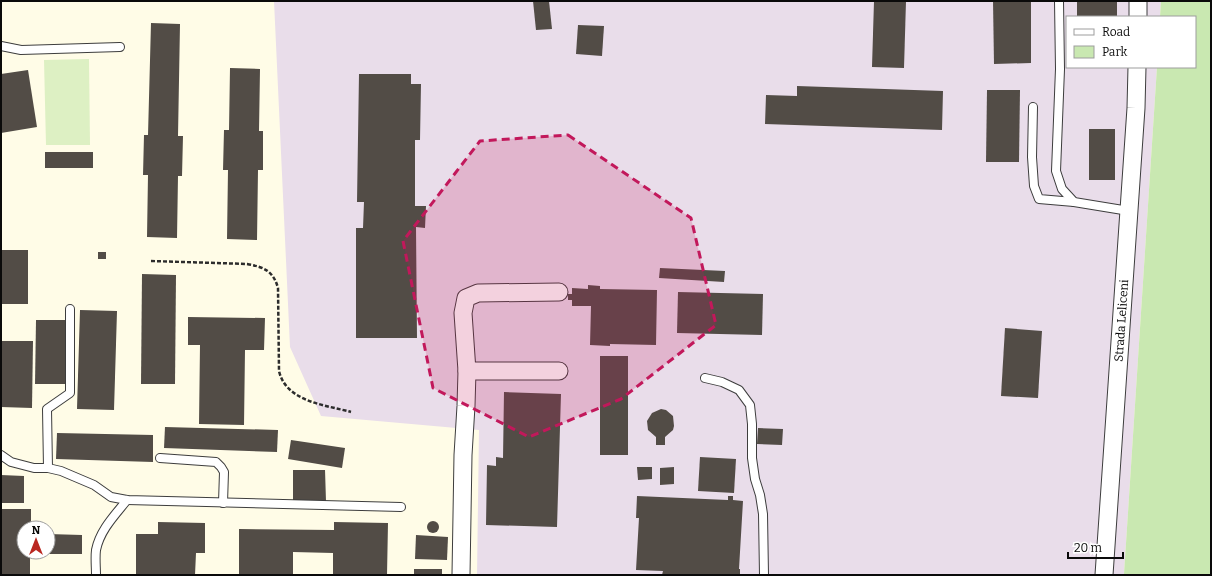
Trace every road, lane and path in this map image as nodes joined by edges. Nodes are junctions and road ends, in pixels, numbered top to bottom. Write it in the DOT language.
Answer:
graph roads {
  1 [pos="1059,1"];
  2 [pos="1138,1"];
  3 [pos="1138,16"];
  4 [pos="1,46"];
  5 [pos="120,47"];
  6 [pos="1137,68"];
  7 [pos="1032,107"];
  8 [pos="1074,202"];
  9 [pos="1129,211"];
  10 [pos="151,261"];
  11 [pos="559,292"];
  12 [pos="70,309"];
  13 [pos="467,371"];
  14 [pos="559,371"];
  15 [pos="705,378"];
  16 [pos="351,412"];
  17 [pos="1,455"];
  18 [pos="160,458"];
  19 [pos="48,468"];
  20 [pos="127,500"];
  21 [pos="223,503"];
  22 [pos="401,507"];
  23 [pos="96,575"];
  24 [pos="461,575"];
  25 [pos="764,575"];
  26 [pos="1104,575"];
  1 -- 8 [label="lane"];
  2 -- 3 [label="street"];
  4 -- 5 [label="lane"];
  6 -- 9 [label="street, Strada Leliceni"];
  7 -- 8 [label="lane"];
  8 -- 9 [label="lane"];
  9 -- 26 [label="street, Strada Leliceni"];
  10 -- 16 [label="path"];
  11 -- 13 [label="street"];
  12 -- 19 [label="lane"];
  13 -- 14 [label="street"];
  13 -- 24 [label="street"];
  15 -- 25 [label="lane"];
  17 -- 19 [label="lane"];
  18 -- 21 [label="lane"];
  19 -- 20 [label="lane"];
  20 -- 21 [label="lane"];
  20 -- 23 [label="lane"];
  21 -- 22 [label="lane"];
}
